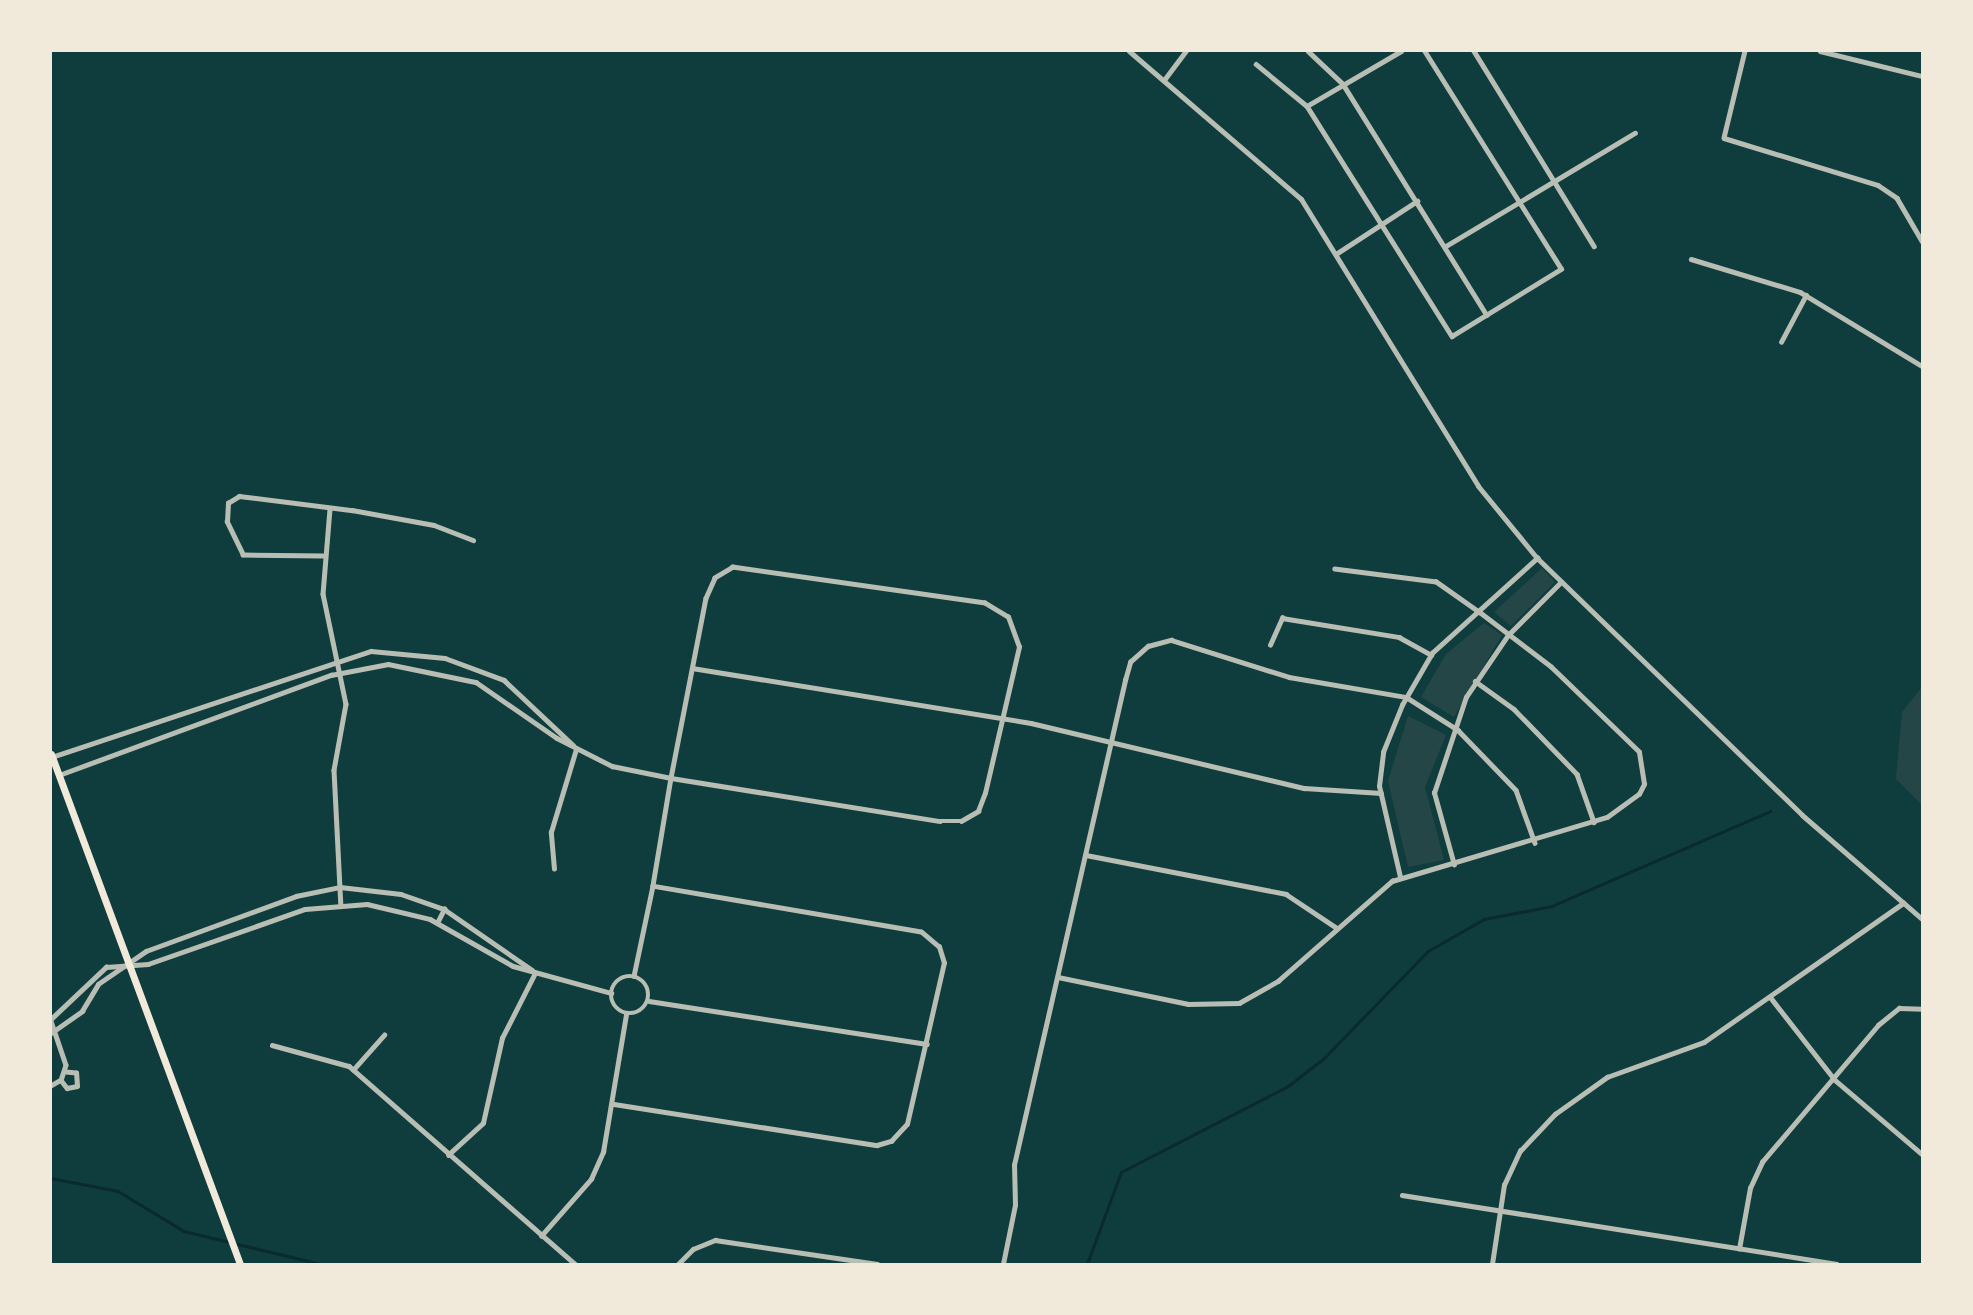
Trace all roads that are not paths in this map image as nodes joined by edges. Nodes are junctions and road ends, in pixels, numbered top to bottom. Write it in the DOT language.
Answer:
graph roads {
  1 [pos="1129,51"];
  2 [pos="1186,51"];
  3 [pos="1308,51"];
  4 [pos="1401,51"];
  5 [pos="1424,51"];
  6 [pos="1474,51"];
  7 [pos="1745,51"];
  8 [pos="1821,51"];
  9 [pos="1256,64"];
  10 [pos="1922,76"];
  11 [pos="1164,80"];
  12 [pos="1343,83"];
  13 [pos="1307,106"];
  14 [pos="1635,134"];
  15 [pos="1553,179"];
  16 [pos="1417,201"];
  17 [pos="1518,202"];
  18 [pos="1381,224"];
  19 [pos="1922,241"];
  20 [pos="1446,246"];
  21 [pos="1594,246"];
  22 [pos="1336,254"];
  23 [pos="1690,259"];
  24 [pos="1805,295"];
  25 [pos="1487,315"];
  26 [pos="1781,342"];
  27 [pos="1922,366"];
  28 [pos="330,509"];
  29 [pos="472,540"];
  30 [pos="323,556"];
  31 [pos="1537,558"];
  32 [pos="1335,569"];
  33 [pos="1561,582"];
  34 [pos="1479,613"];
  35 [pos="1508,635"];
  36 [pos="1270,645"];
  37 [pos="1431,655"];
  38 [pos="334,658"];
  39 [pos="692,668"];
  40 [pos="340,672"];
  41 [pos="1475,681"];
  42 [pos="1406,697"];
  43 [pos="1003,718"];
  44 [pos="1455,728"];
  45 [pos="1112,743"];
  46 [pos="576,749"];
  47 [pos="51,755"];
  48 [pos="59,775"];
  49 [pos="671,778"];
  50 [pos="1381,793"];
  51 [pos="1594,822"];
  52 [pos="1535,843"];
  53 [pos="1086,855"];
  54 [pos="1454,865"];
  55 [pos="554,869"];
  56 [pos="1400,877"];
  57 [pos="653,886"];
  58 [pos="340,887"];
  59 [pos="1903,903"];
  60 [pos="341,906"];
  61 [pos="444,909"];
  62 [pos="1922,919"];
  63 [pos="437,923"];
  64 [pos="1337,928"];
  65 [pos="127,964"];
  66 [pos="535,973"];
  67 [pos="634,976"];
  68 [pos="1058,977"];
  69 [pos="611,993"];
  70 [pos="1771,998"];
  71 [pos="649,1001"];
  72 [pos="1922,1009"];
  73 [pos="626,1014"];
  74 [pos="51,1020"];
  75 [pos="53,1032"];
  76 [pos="384,1035"];
  77 [pos="927,1044"];
  78 [pos="272,1045"];
  79 [pos="353,1070"];
  80 [pos="66,1072"];
  81 [pos="61,1080"];
  82 [pos="1835,1080"];
  83 [pos="51,1086"];
  84 [pos="614,1104"];
  85 [pos="1922,1154"];
  86 [pos="448,1155"];
  87 [pos="1402,1195"];
  88 [pos="1500,1211"];
  89 [pos="541,1236"];
  90 [pos="1739,1249"];
  91 [pos="240,1264"];
  92 [pos="575,1264"];
  93 [pos="678,1264"];
  94 [pos="877,1264"];
  95 [pos="1003,1264"];
  96 [pos="1492,1264"];
  97 [pos="1837,1264"];
  1 -- 11 [label="street"];
  2 -- 11 [label="street"];
  3 -- 12 [label="street"];
  4 -- 12 [label="street"];
  5 -- 17 [label="street"];
  6 -- 15 [label="street"];
  7 -- 19 [label="street"];
  8 -- 10 [label="street"];
  9 -- 13 [label="street"];
  11 -- 22 [label="street"];
  12 -- 13 [label="street"];
  12 -- 16 [label="street"];
  13 -- 18 [label="street"];
  14 -- 15 [label="street"];
  15 -- 17 [label="street"];
  15 -- 21 [label="street"];
  16 -- 18 [label="street"];
  16 -- 20 [label="street"];
  17 -- 20 [label="street"];
  17 -- 25 [label="street"];
  18 -- 22 [label="street"];
  18 -- 25 [label="street"];
  20 -- 25 [label="street"];
  22 -- 31 [label="street"];
  23 -- 24 [label="street"];
  24 -- 26 [label="street"];
  24 -- 27 [label="street"];
  28 -- 29 [label="street"];
  28 -- 30 [label="street"];
  28 -- 30 [label="street"];
  30 -- 38 [label="street"];
  31 -- 33 [label="street"];
  31 -- 34 [label="street"];
  32 -- 34 [label="street"];
  33 -- 35 [label="street"];
  33 -- 59 [label="street"];
  34 -- 35 [label="street"];
  34 -- 37 [label="street"];
  35 -- 41 [label="street"];
  35 -- 51 [label="street"];
  36 -- 37 [label="street"];
  37 -- 42 [label="street"];
  38 -- 40 [label="street"];
  38 -- 46 [label="street"];
  38 -- 47 [label="street"];
  39 -- 43 [label="street"];
  39 -- 43 [label="street"];
  39 -- 49 [label="street"];
  40 -- 46 [label="street"];
  40 -- 48 [label="street"];
  40 -- 58 [label="street"];
  41 -- 44 [label="street"];
  41 -- 51 [label="street"];
  42 -- 44 [label="street"];
  42 -- 45 [label="street"];
  42 -- 50 [label="street"];
  43 -- 45 [label="street"];
  43 -- 49 [label="street"];
  44 -- 52 [label="street"];
  44 -- 54 [label="street"];
  45 -- 50 [label="street"];
  45 -- 53 [label="street"];
  46 -- 49 [label="street"];
  46 -- 55 [label="street"];
  47 -- 48 [label="main road"];
  48 -- 65 [label="main road"];
  49 -- 57 [label="street"];
  50 -- 56 [label="street"];
  51 -- 52 [label="street"];
  52 -- 54 [label="street"];
  53 -- 64 [label="street"];
  53 -- 68 [label="street"];
  54 -- 56 [label="street"];
  56 -- 64 [label="street"];
  57 -- 67 [label="street"];
  57 -- 77 [label="street"];
  58 -- 60 [label="street"];
  58 -- 61 [label="street"];
  58 -- 65 [label="street"];
  59 -- 62 [label="street"];
  59 -- 70 [label="street"];
  60 -- 63 [label="street"];
  60 -- 65 [label="street"];
  61 -- 63 [label="street"];
  61 -- 66 [label="street"];
  63 -- 66 [label="street"];
  64 -- 68 [label="street"];
  65 -- 74 [label="street"];
  65 -- 75 [label="street"];
  65 -- 91 [label="main road"];
  66 -- 69 [label="street"];
  66 -- 86 [label="street"];
  67 -- 69 [label="street"];
  67 -- 71 [label="street"];
  68 -- 95 [label="street"];
  69 -- 73 [label="street"];
  70 -- 82 [label="street"];
  70 -- 88 [label="street"];
  71 -- 73 [label="street"];
  71 -- 77 [label="street"];
  72 -- 82 [label="street"];
  73 -- 84 [label="street"];
  74 -- 75 [label="street"];
  75 -- 80 [label="street"];
  76 -- 79 [label="street"];
  77 -- 84 [label="street"];
  78 -- 79 [label="street"];
  79 -- 86 [label="street"];
  80 -- 81 [label="street"];
  80 -- 81 [label="street"];
  81 -- 83 [label="street"];
  82 -- 85 [label="street"];
  82 -- 90 [label="street"];
  84 -- 89 [label="street"];
  86 -- 89 [label="street"];
  87 -- 88 [label="street"];
  88 -- 90 [label="street"];
  88 -- 96 [label="street"];
  89 -- 92 [label="street"];
  90 -- 97 [label="street"];
  93 -- 94 [label="street"];
}
